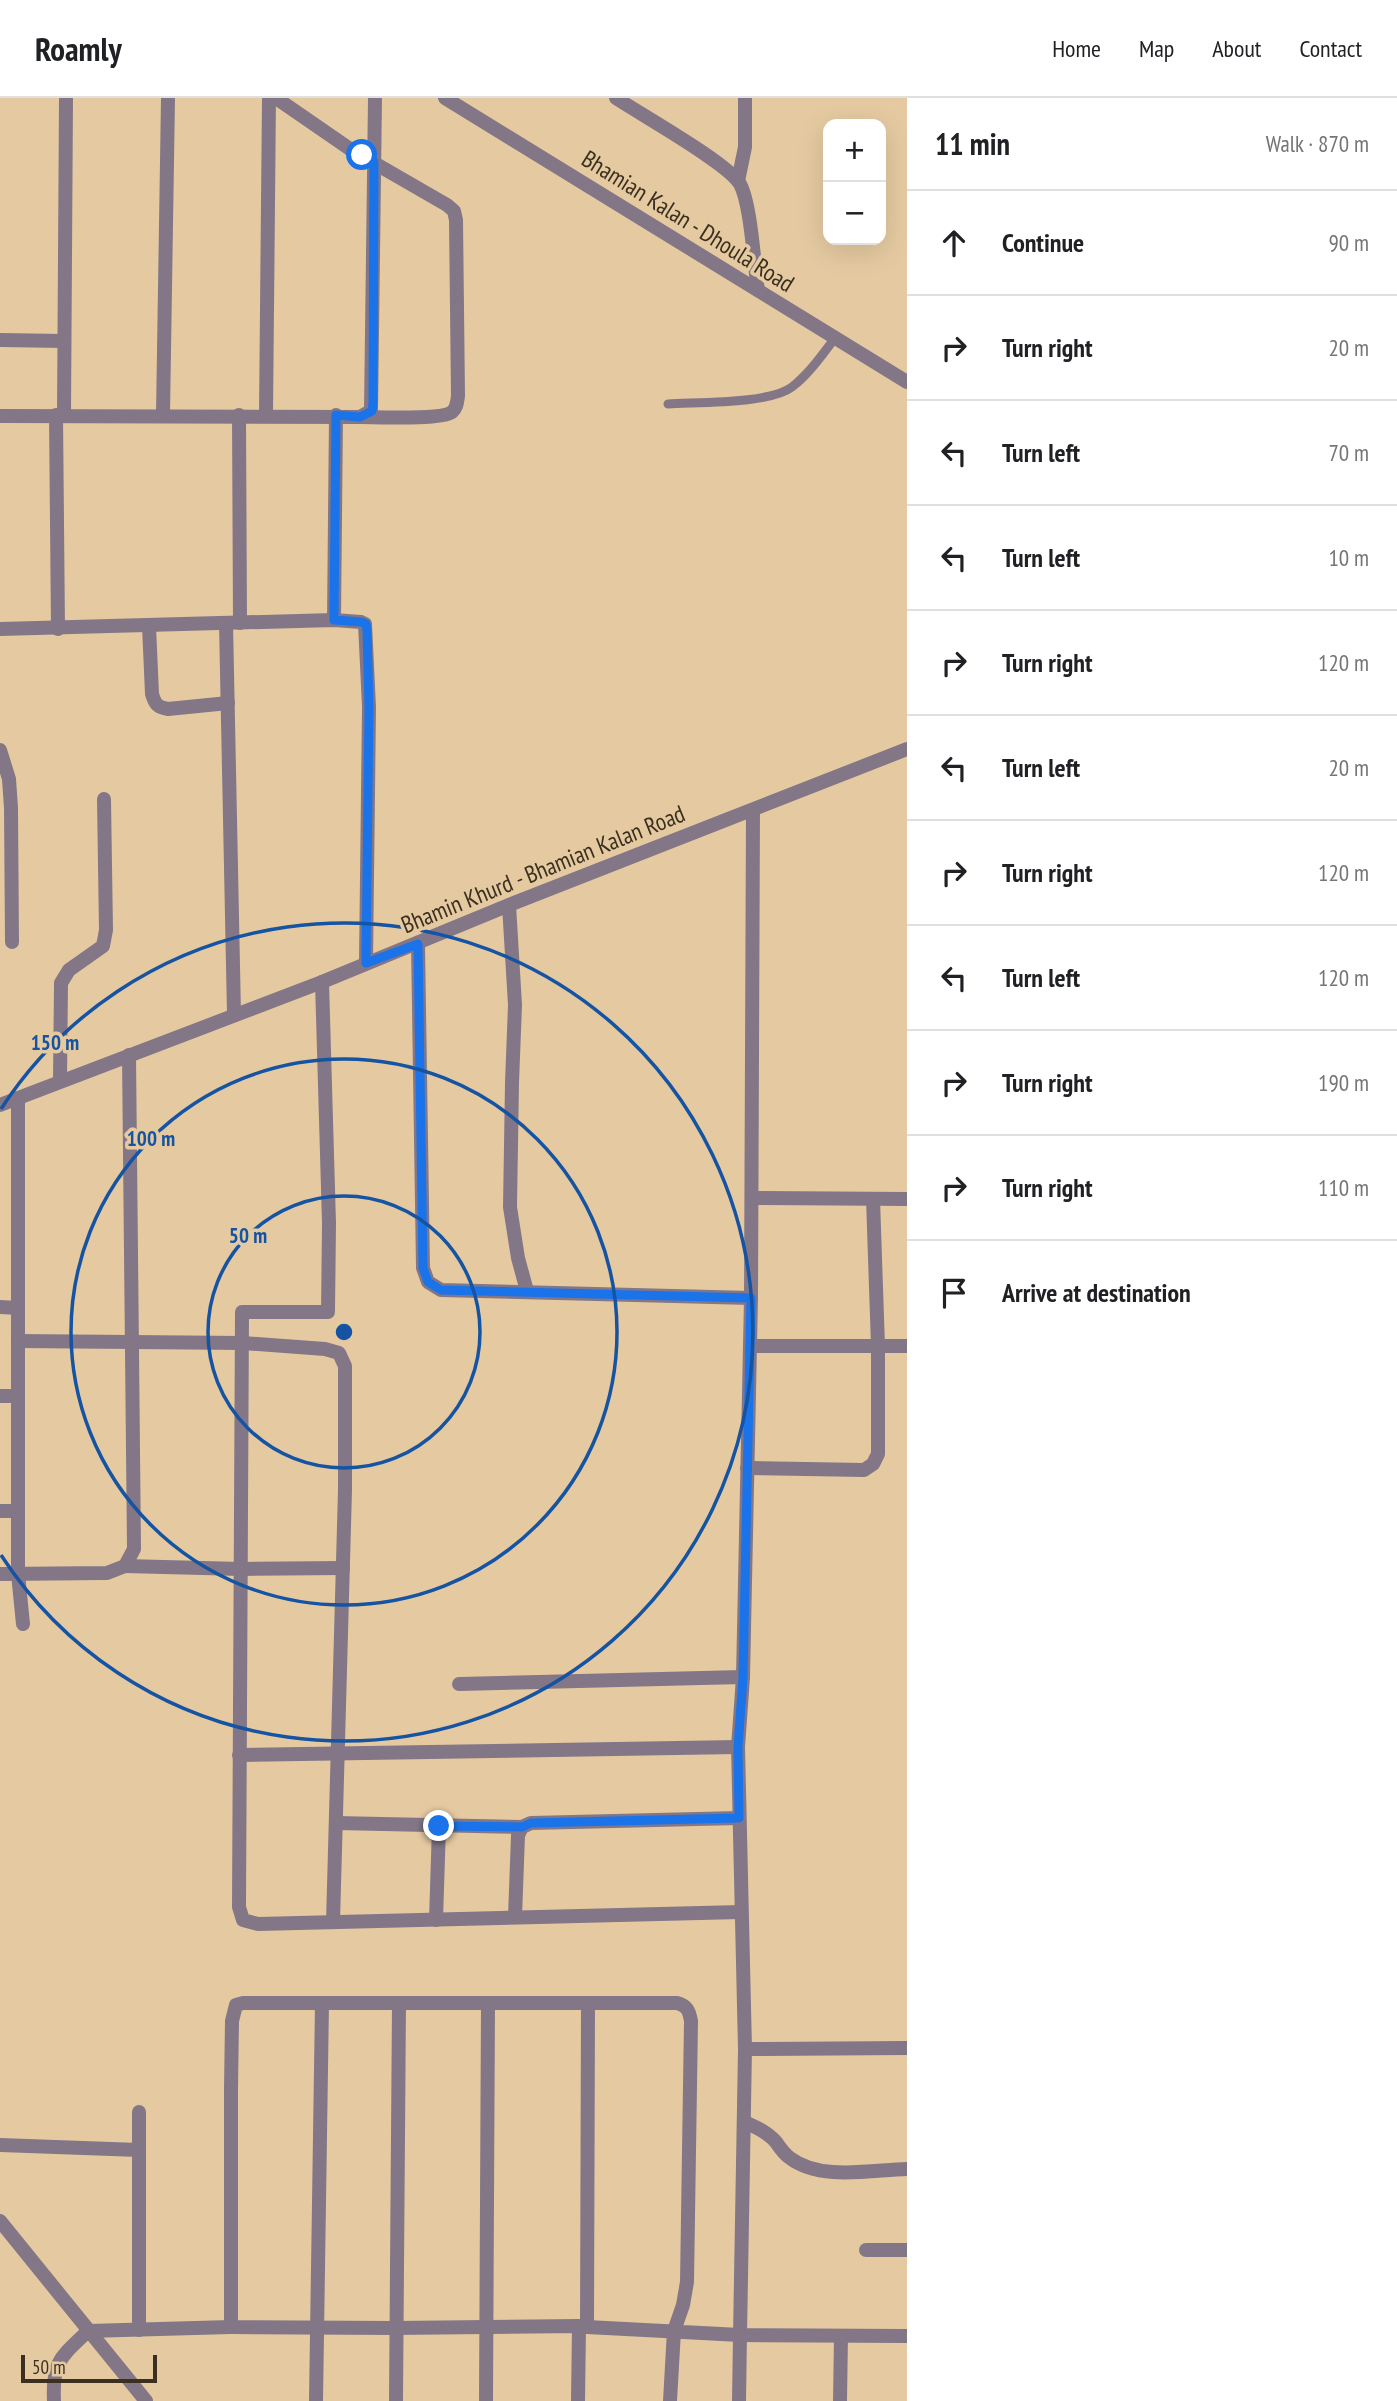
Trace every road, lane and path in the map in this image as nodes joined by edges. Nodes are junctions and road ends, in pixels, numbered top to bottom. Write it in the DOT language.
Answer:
graph roads {
  1 [pos="66,98"];
  2 [pos="169,98"];
  3 [pos="269,98"];
  4 [pos="276,98"];
  5 [pos="375,98"];
  6 [pos="446,98"];
  7 [pos="616,98"];
  8 [pos="640,98"];
  9 [pos="745,98"];
  10 [pos="640,114"];
  11 [pos="374,162"];
  12 [pos="738,181"];
  13 [pos="758,290"];
  14 [pos="835,338"];
  15 [pos="0,340"];
  16 [pos="64,341"];
  17 [pos="907,382"];
  18 [pos="668,404"];
  19 [pos="60,415"];
  20 [pos="163,415"];
  21 [pos="239,415"];
  22 [pos="266,415"];
  23 [pos="336,415"];
  24 [pos="0,416"];
  25 [pos="360,417"];
  26 [pos="334,620"];
  27 [pos="233,623"];
  28 [pos="149,626"];
  29 [pos="0,629"];
  30 [pos="58,629"];
  31 [pos="228,703"];
  32 [pos="907,749"];
  33 [pos="0,750"];
  34 [pos="104,799"];
  35 [pos="753,810"];
  36 [pos="509,905"];
  37 [pos="12,942"];
  38 [pos="418,944"];
  39 [pos="366,963"];
  40 [pos="323,982"];
  41 [pos="233,1014"];
  42 [pos="129,1055"];
  43 [pos="60,1082"];
  44 [pos="18,1098"];
  45 [pos="0,1105"];
  46 [pos="752,1198"];
  47 [pos="873,1199"];
  48 [pos="907,1199"];
  49 [pos="527,1291"];
  50 [pos="751,1298"];
  51 [pos="0,1307"];
  52 [pos="18,1308"];
  53 [pos="18,1341"];
  54 [pos="132,1342"];
  55 [pos="243,1343"];
  56 [pos="750,1346"];
  57 [pos="878,1346"];
  58 [pos="907,1346"];
  59 [pos="0,1396"];
  60 [pos="17,1396"];
  61 [pos="747,1468"];
  62 [pos="0,1510"];
  63 [pos="18,1511"];
  64 [pos="125,1566"];
  65 [pos="343,1568"];
  66 [pos="241,1569"];
  67 [pos="0,1574"];
  68 [pos="18,1574"];
  69 [pos="23,1624"];
  70 [pos="743,1677"];
  71 [pos="459,1684"];
  72 [pos="738,1747"];
  73 [pos="239,1755"];
  74 [pos="338,1755"];
  75 [pos="739,1818"];
  76 [pos="336,1823"];
  77 [pos="439,1826"];
  78 [pos="522,1827"];
  79 [pos="741,1912"];
  80 [pos="516,1917"];
  81 [pos="436,1920"];
  82 [pos="333,1922"];
  83 [pos="322,2003"];
  84 [pos="399,2003"];
  85 [pos="488,2003"];
  86 [pos="588,2003"];
  87 [pos="907,2048"];
  88 [pos="745,2049"];
  89 [pos="139,2112"];
  90 [pos="744,2122"];
  91 [pos="0,2145"];
  92 [pos="139,2150"];
  93 [pos="907,2169"];
  94 [pos="0,2221"];
  95 [pos="866,2250"];
  96 [pos="907,2250"];
  97 [pos="487,2326"];
  98 [pos="583,2326"];
  99 [pos="231,2327"];
  100 [pos="318,2327"];
  101 [pos="395,2328"];
  102 [pos="139,2330"];
  103 [pos="88,2331"];
  104 [pos="674,2331"];
  105 [pos="740,2335"];
  106 [pos="841,2336"];
  107 [pos="907,2336"];
  108 [pos="54,2401"];
  109 [pos="146,2401"];
  110 [pos="316,2401"];
  111 [pos="396,2401"];
  112 [pos="486,2401"];
  113 [pos="578,2401"];
  114 [pos="670,2401"];
  115 [pos="739,2401"];
  116 [pos="840,2401"];
  1 -- 16 [label="street"];
  2 -- 20 [label="street"];
  3 -- 22 [label="street"];
  4 -- 11 [label="street"];
  5 -- 11 [label="street"];
  6 -- 13 [label="street, Bhamian Kalan - Dhoula Road"];
  7 -- 10 [label="street"];
  8 -- 10 [label="street"];
  9 -- 12 [label="street"];
  10 -- 12 [label="street"];
  11 -- 25 [label="street"];
  11 -- 25 [label="street"];
  12 -- 13 [label="street"];
  13 -- 14 [label="street, Bhamian Kalan - Dhoula Road"];
  14 -- 17 [label="street, Bhamian Kalan - Dhoula Road"];
  14 -- 18 [label="lane"];
  15 -- 16 [label="street"];
  16 -- 19 [label="street"];
  19 -- 20 [label="street"];
  19 -- 24 [label="street"];
  19 -- 30 [label="street"];
  20 -- 21 [label="street"];
  21 -- 22 [label="street"];
  21 -- 27 [label="street"];
  22 -- 23 [label="street"];
  23 -- 25 [label="street"];
  23 -- 26 [label="street"];
  26 -- 27 [label="street"];
  26 -- 39 [label="street"];
  27 -- 28 [label="street"];
  27 -- 31 [label="street"];
  28 -- 30 [label="street"];
  28 -- 31 [label="street"];
  29 -- 30 [label="street"];
  31 -- 41 [label="street"];
  32 -- 35 [label="street, Bhamin Khurd - Bhamian Kalan Road"];
  33 -- 37 [label="street"];
  34 -- 43 [label="street"];
  35 -- 36 [label="street, Bhamin Khurd - Bhamian Kalan Road"];
  35 -- 46 [label="street"];
  36 -- 38 [label="street, Bhamin Khurd - Bhamian Kalan Road"];
  36 -- 49 [label="street"];
  38 -- 39 [label="street, Bhamin Khurd - Bhamian Kalan Road"];
  38 -- 49 [label="street"];
  39 -- 40 [label="street, Bhamin Khurd - Bhamian Kalan Road"];
  40 -- 41 [label="street, Bhamin Khurd - Bhamian Kalan Road"];
  40 -- 55 [label="street"];
  41 -- 42 [label="street, Bhamin Khurd - Bhamian Kalan Road"];
  42 -- 43 [label="street, Bhamin Khurd - Bhamian Kalan Road"];
  42 -- 54 [label="street"];
  43 -- 44 [label="street, Bhamin Khurd - Bhamian Kalan Road"];
  44 -- 45 [label="street, Bhamin Khurd - Bhamian Kalan Road"];
  44 -- 52 [label="street"];
  46 -- 47 [label="street"];
  46 -- 50 [label="street"];
  47 -- 48 [label="street"];
  47 -- 57 [label="street"];
  49 -- 50 [label="street"];
  50 -- 56 [label="street"];
  51 -- 52 [label="street"];
  52 -- 53 [label="street"];
  53 -- 54 [label="street"];
  53 -- 60 [label="street"];
  54 -- 55 [label="street"];
  54 -- 64 [label="street"];
  55 -- 65 [label="street"];
  55 -- 66 [label="street"];
  56 -- 57 [label="street"];
  56 -- 61 [label="street"];
  57 -- 58 [label="street"];
  57 -- 61 [label="street"];
  59 -- 60 [label="street"];
  60 -- 63 [label="street"];
  61 -- 70 [label="street"];
  62 -- 63 [label="street"];
  63 -- 68 [label="street"];
  64 -- 66 [label="street"];
  64 -- 68 [label="street"];
  65 -- 66 [label="street"];
  65 -- 74 [label="street"];
  66 -- 73 [label="street"];
  67 -- 68 [label="street"];
  68 -- 69 [label="street"];
  70 -- 71 [label="street"];
  70 -- 72 [label="street"];
  72 -- 74 [label="street"];
  72 -- 75 [label="street"];
  73 -- 74 [label="street"];
  73 -- 82 [label="street"];
  74 -- 76 [label="street"];
  75 -- 78 [label="street"];
  75 -- 79 [label="street"];
  76 -- 77 [label="street"];
  76 -- 82 [label="street"];
  77 -- 78 [label="street"];
  77 -- 81 [label="street"];
  78 -- 80 [label="street"];
  79 -- 80 [label="street"];
  79 -- 88 [label="street"];
  80 -- 81 [label="street"];
  81 -- 82 [label="street"];
  83 -- 84 [label="street"];
  83 -- 99 [label="street"];
  83 -- 100 [label="street"];
  84 -- 85 [label="street"];
  84 -- 101 [label="street"];
  85 -- 86 [label="street"];
  85 -- 97 [label="street"];
  86 -- 98 [label="street"];
  86 -- 104 [label="street"];
  87 -- 88 [label="street"];
  88 -- 90 [label="street"];
  89 -- 92 [label="street"];
  90 -- 93 [label="street"];
  90 -- 105 [label="street"];
  91 -- 92 [label="street"];
  92 -- 102 [label="street"];
  94 -- 103 [label="street"];
  95 -- 96 [label="street"];
  97 -- 98 [label="street"];
  97 -- 101 [label="street"];
  97 -- 112 [label="street"];
  98 -- 104 [label="street"];
  98 -- 113 [label="street"];
  99 -- 100 [label="street"];
  99 -- 102 [label="street"];
  100 -- 101 [label="street"];
  100 -- 110 [label="street"];
  101 -- 111 [label="street"];
  102 -- 103 [label="street"];
  103 -- 108 [label="street"];
  103 -- 109 [label="street"];
  104 -- 105 [label="street"];
  104 -- 114 [label="street"];
  105 -- 106 [label="street"];
  105 -- 115 [label="street"];
  106 -- 107 [label="street"];
  106 -- 116 [label="street"];
}
